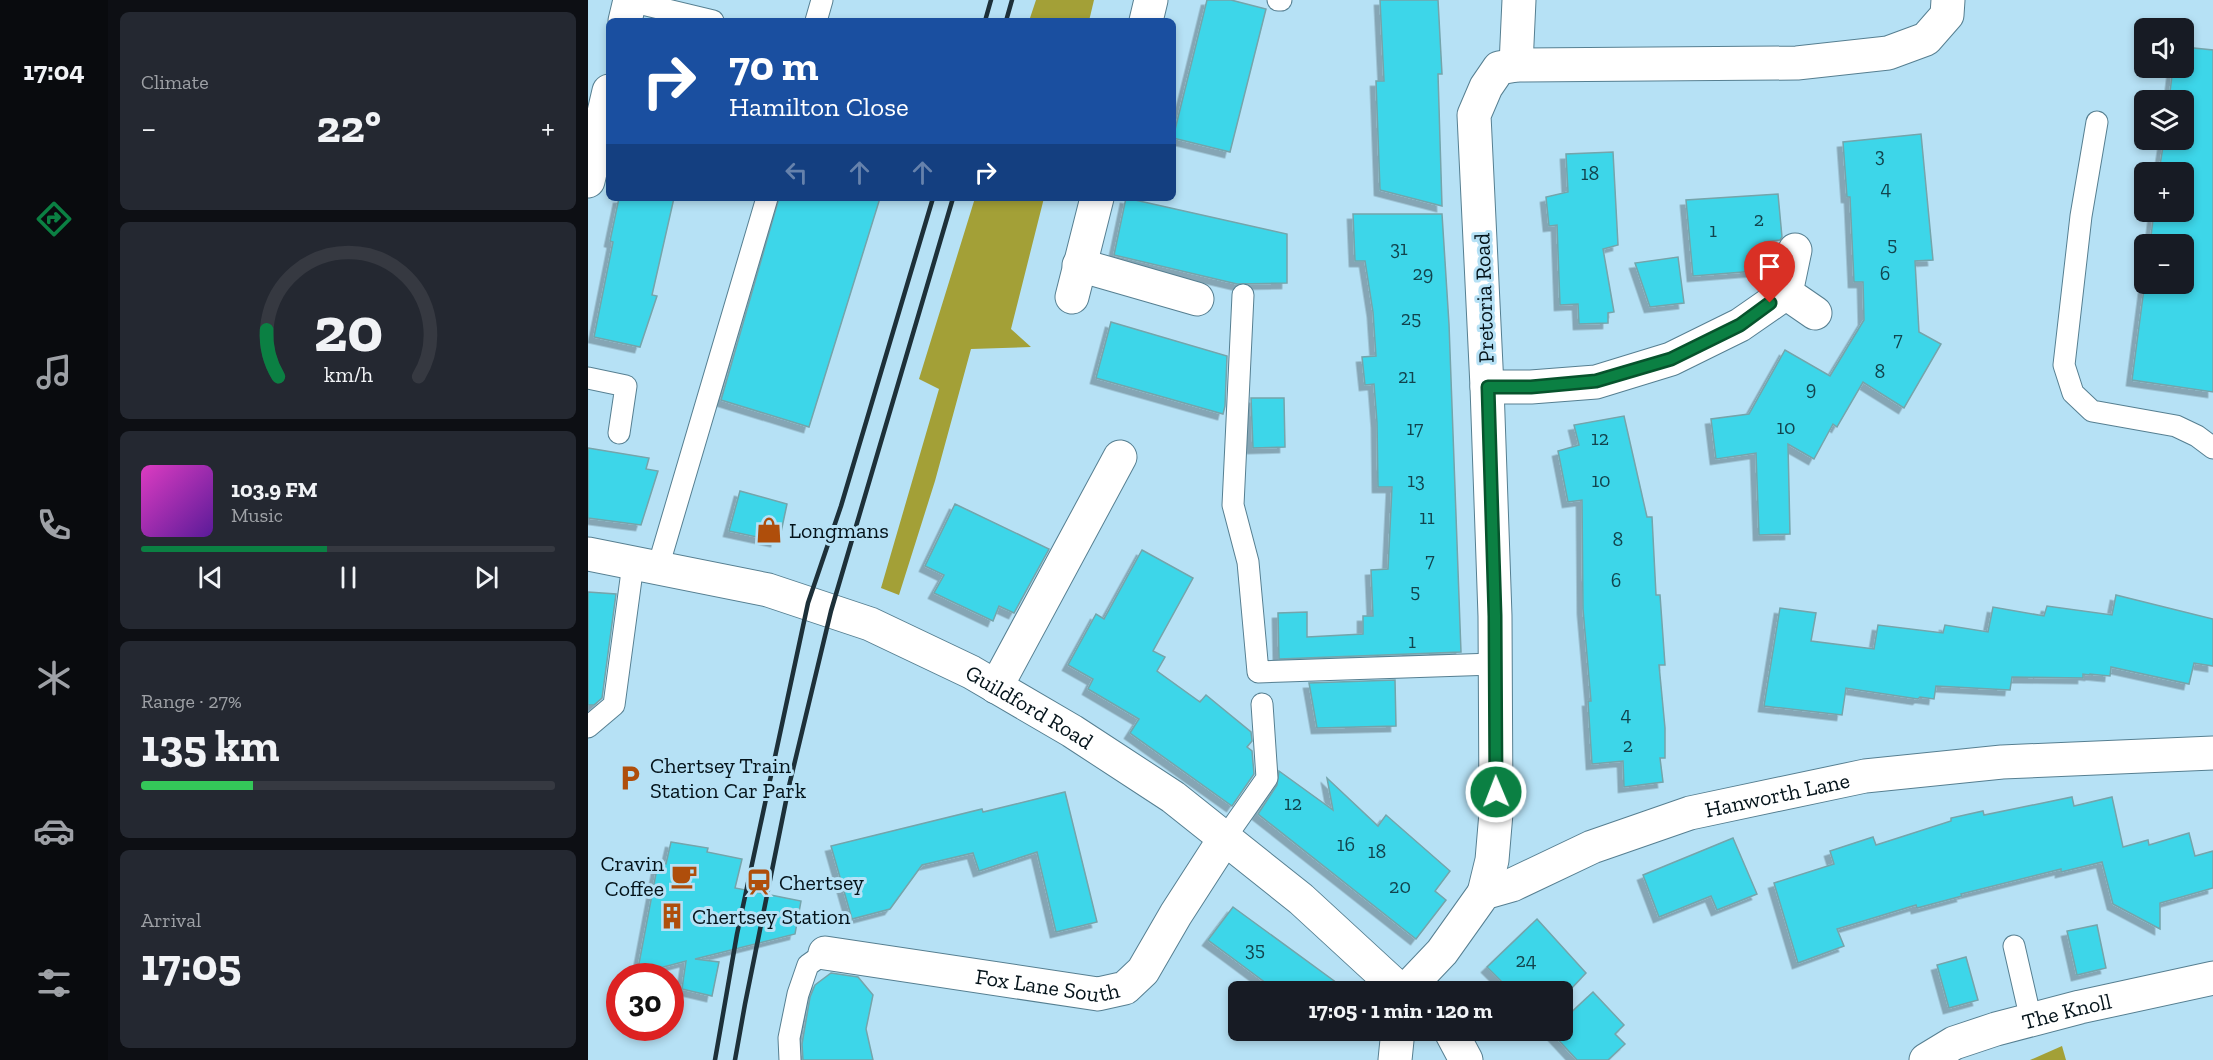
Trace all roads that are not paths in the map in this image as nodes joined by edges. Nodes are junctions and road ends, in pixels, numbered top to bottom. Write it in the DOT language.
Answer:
graph roads {
  1 [pos="822,0"];
  2 [pos="1151,0"];
  3 [pos="1519,0"];
  4 [pos="1948,0"];
  5 [pos="629,7"];
  6 [pos="695,18"];
  7 [pos="817,18"];
  8 [pos="1147,18"];
  9 [pos="1516,65"];
  10 [pos="606,104"];
  11 [pos="2097,122"];
  12 [pos="588,181"];
  13 [pos="766,201"];
  14 [pos="1096,201"];
  15 [pos="1795,250"];
  16 [pos="1079,265"];
  17 [pos="1786,292"];
  18 [pos="1243,295"];
  19 [pos="1072,297"];
  20 [pos="1197,299"];
  21 [pos="1815,314"];
  22 [pos="588,378"];
  23 [pos="1488,387"];
  24 [pos="619,434"];
  25 [pos="2213,448"];
  26 [pos="1120,457"];
  27 [pos="588,554"];
  28 [pos="645,565"];
  29 [pos="1494,663"];
  30 [pos="996,687"];
  31 [pos="1262,704"];
  32 [pos="588,727"];
  33 [pos="2213,753"];
  34 [pos="1225,838"];
  35 [pos="1484,893"];
  36 [pos="2014,946"];
  37 [pos="825,953"];
  38 [pos="2213,978"];
  39 [pos="1391,981"];
  40 [pos="1414,981"];
  41 [pos="2031,1020"];
  42 [pos="1397,1041"];
  43 [pos="1456,1041"];
  44 [pos="790,1060"];
  45 [pos="1395,1060"];
  46 [pos="1466,1060"];
  47 [pos="1926,1060"];
  1 -- 7 [label="lane"];
  2 -- 8 [label="street"];
  3 -- 9 [label="street"];
  4 -- 9 [label="street"];
  5 -- 6 [label="lane"];
  9 -- 23 [label="street, Pretoria Road"];
  10 -- 12 [label="street"];
  11 -- 25 [label="lane"];
  13 -- 28 [label="lane"];
  14 -- 16 [label="street"];
  15 -- 17 [label="street"];
  16 -- 19 [label="street"];
  16 -- 20 [label="street"];
  17 -- 21 [label="street"];
  17 -- 23 [label="street"];
  18 -- 29 [label="lane"];
  22 -- 24 [label="lane"];
  23 -- 29 [label="street, Pretoria Road"];
  26 -- 30 [label="street"];
  27 -- 28 [label="street, Guildford Road"];
  28 -- 30 [label="street, Guildford Road"];
  28 -- 32 [label="lane"];
  29 -- 35 [label="street, Pretoria Road"];
  30 -- 34 [label="street, Guildford Road"];
  31 -- 34 [label="lane"];
  33 -- 35 [label="street, Hanworth Lane"];
  34 -- 37 [label="street, Fox Lane South"];
  34 -- 39 [label="street, Guildford Road"];
  35 -- 40 [label="street"];
  36 -- 41 [label="lane"];
  37 -- 44 [label="lane"];
  38 -- 41 [label="street, The Knoll"];
  41 -- 47 [label="street, The Knoll"];
  42 -- 45 [label="street"];
  43 -- 46 [label="street"];
}
